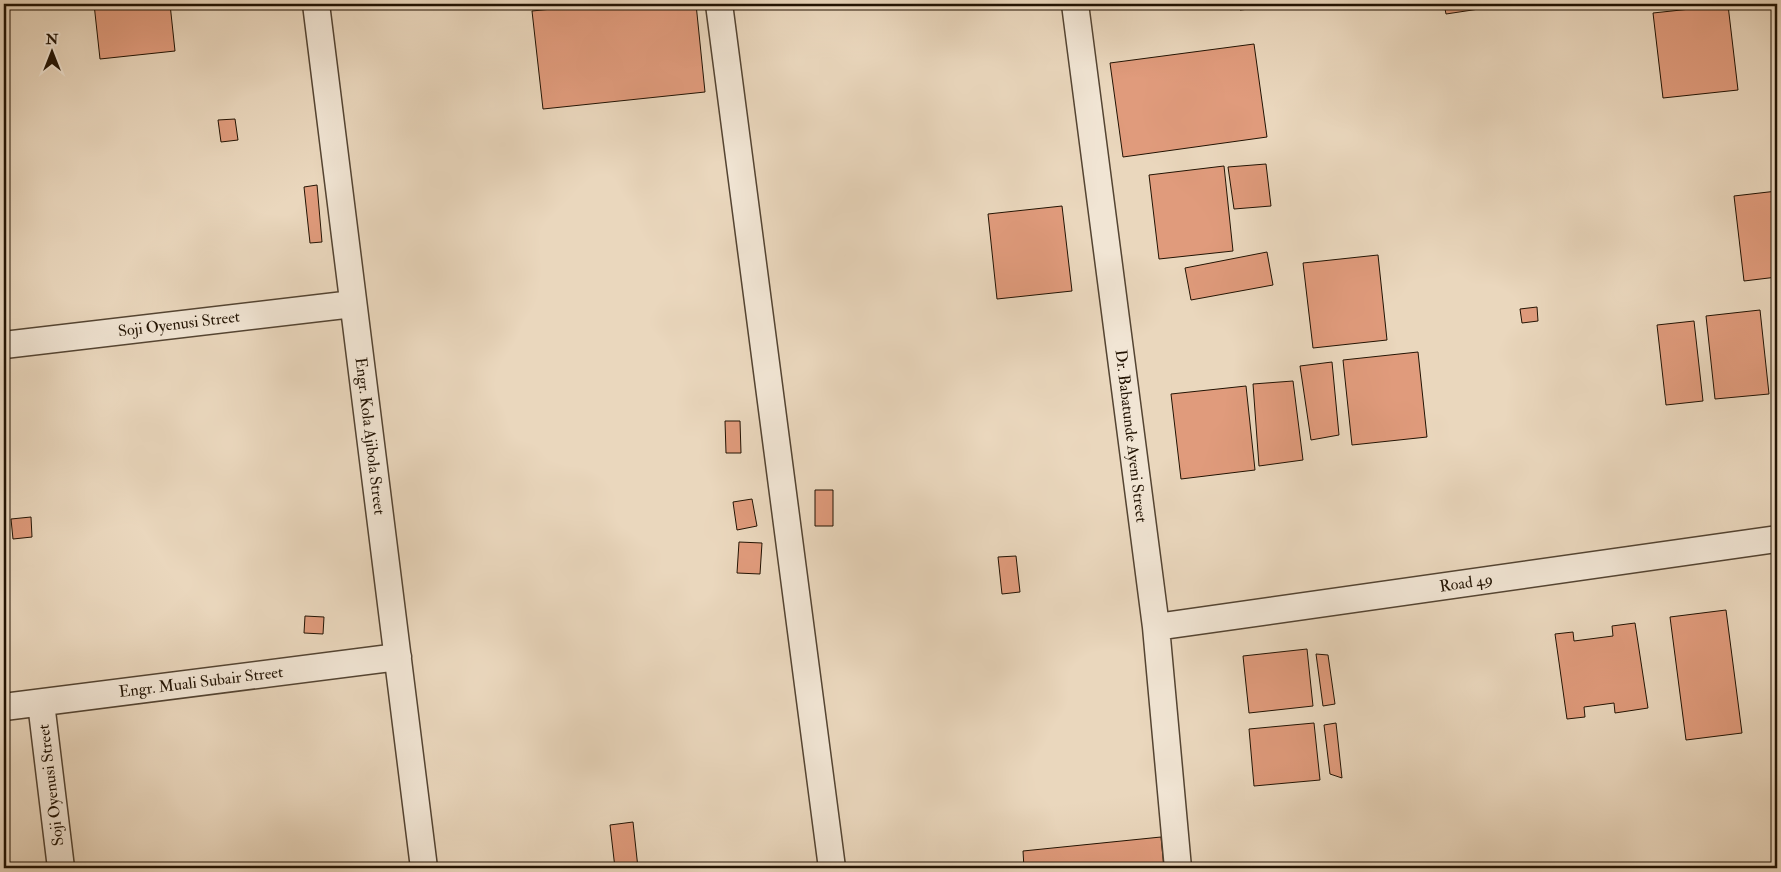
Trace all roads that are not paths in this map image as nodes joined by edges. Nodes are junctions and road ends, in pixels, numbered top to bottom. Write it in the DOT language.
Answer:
graph roads {
  1 [pos="316,4"];
  2 [pos="720,4"];
  3 [pos="1075,4"];
  4 [pos="353,304"];
  5 [pos="4,345"];
  6 [pos="1777,539"];
  7 [pos="1156,627"];
  8 [pos="398,657"];
  9 [pos="41,703"];
  10 [pos="4,707"];
  11 [pos="61,868"];
  12 [pos="424,868"];
  13 [pos="832,868"];
  14 [pos="1178,868"];
  1 -- 4 [label="street, Engr. Kola Ajibola Street"];
  2 -- 13 [label="street"];
  3 -- 7 [label="street, Dr. Babatunde Ayeni Street"];
  4 -- 5 [label="street, Soji Oyenusi Street"];
  4 -- 8 [label="street, Engr. Kola Ajibola Street"];
  6 -- 7 [label="street, Road 49"];
  7 -- 14 [label="street, Dr. Babatunde Ayeni Street"];
  8 -- 9 [label="street, Engr. Muali Subair Street"];
  8 -- 12 [label="street, Engr. Kola Ajibola Street"];
  9 -- 10 [label="street, Engr. Muali Subair Street"];
  9 -- 11 [label="street, Soji Oyenusi Street"];
}
